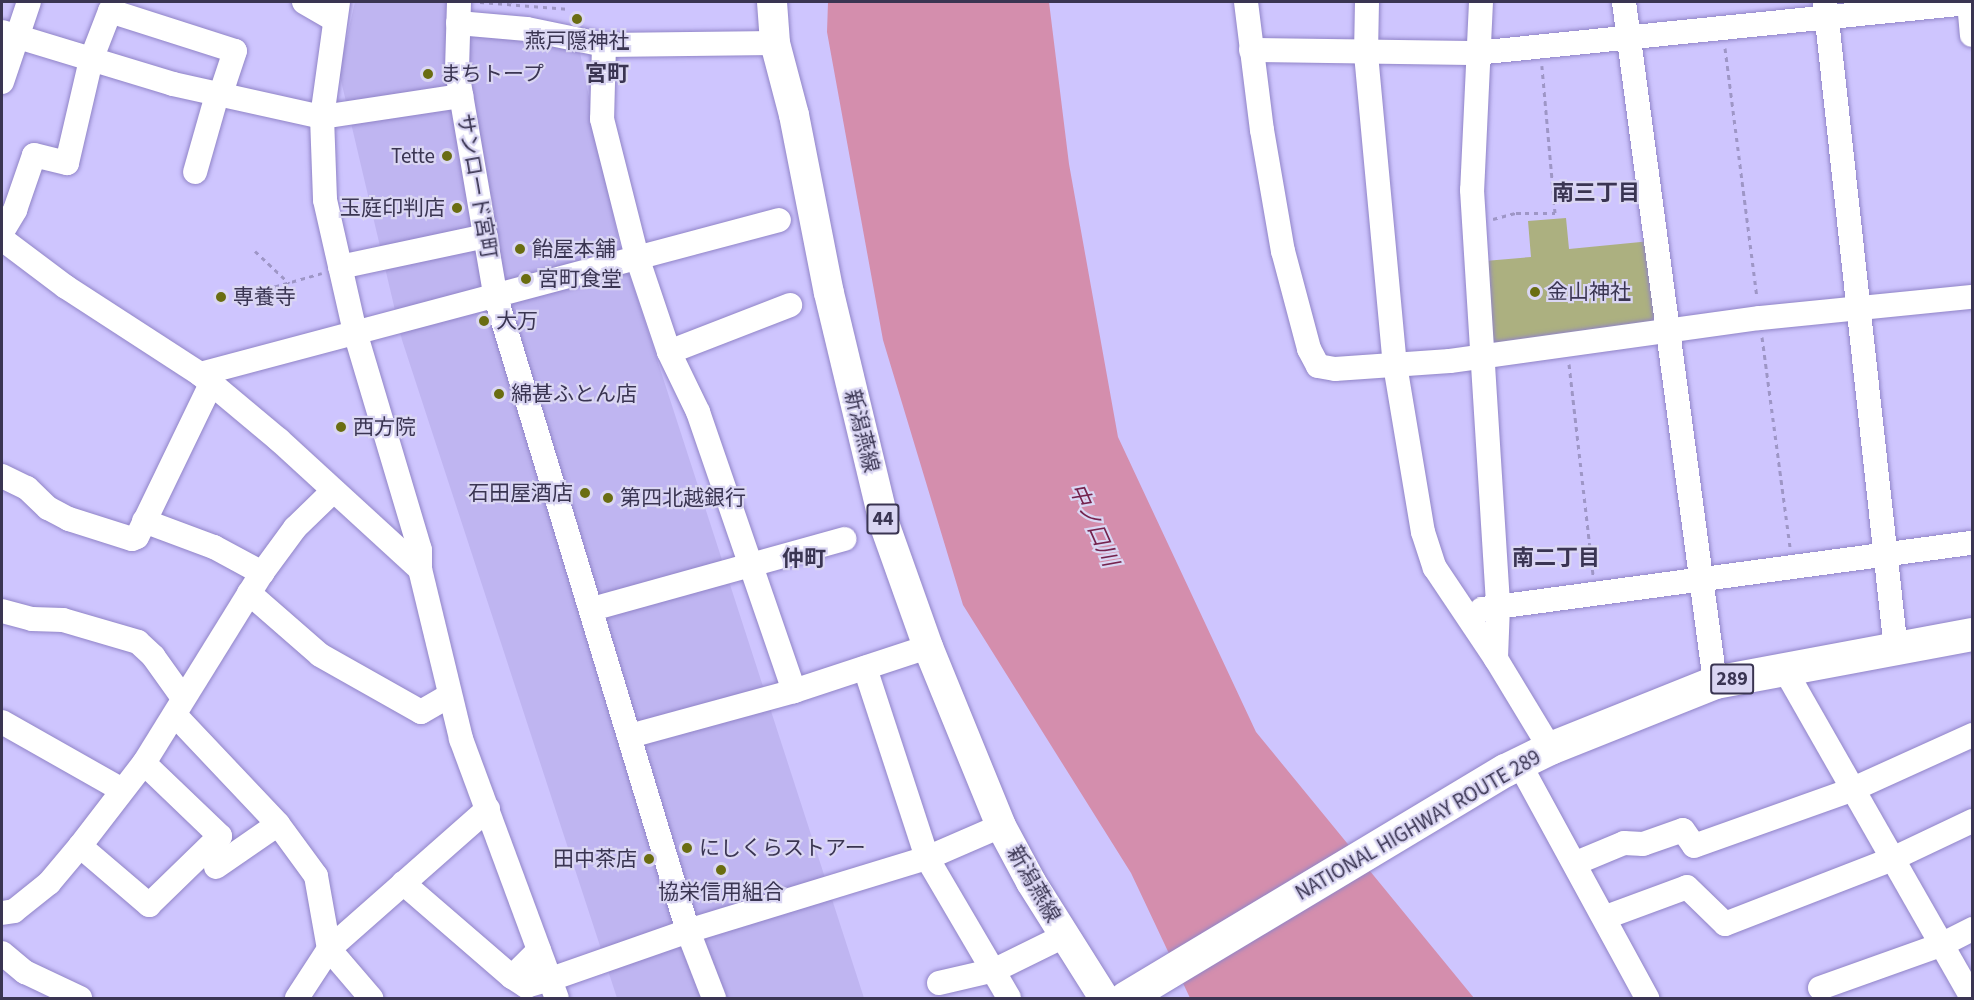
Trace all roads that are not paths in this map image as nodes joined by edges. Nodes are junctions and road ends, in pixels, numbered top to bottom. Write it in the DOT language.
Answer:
graph roads {
  1 [pos="29,2"];
  2 [pos="304,2"];
  3 [pos="772,2"];
  4 [pos="1246,2"];
  5 [pos="1368,2"];
  6 [pos="1481,2"];
  7 [pos="1623,2"];
  8 [pos="1970,3"];
  9 [pos="134,9"];
  10 [pos="1826,9"];
  11 [pos="336,10"];
  12 [pos="459,12"];
  13 [pos="9,34"];
  14 [pos="1972,35"];
  15 [pos="1628,37"];
  16 [pos="775,43"];
  17 [pos="604,45"];
  18 [pos="1251,50"];
  19 [pos="1476,53"];
  20 [pos="1366,54"];
  21 [pos="91,60"];
  22 [pos="2,82"];
  23 [pos="217,95"];
  24 [pos="461,96"];
  25 [pos="322,117"];
  26 [pos="195,172"];
  27 [pos="779,220"];
  28 [pos="2,232"];
  29 [pos="486,236"];
  30 [pos="2,239"];
  31 [pos="637,257"];
  32 [pos="340,267"];
  33 [pos="1972,297"];
  34 [pos="496,298"];
  35 [pos="790,305"];
  36 [pos="1860,310"];
  37 [pos="1665,331"];
  38 [pos="355,332"];
  39 [pos="669,352"];
  40 [pos="1481,357"];
  41 [pos="1395,365"];
  42 [pos="205,379"];
  43 [pos="2,476"];
  44 [pos="333,490"];
  45 [pos="144,521"];
  46 [pos="844,539"];
  47 [pos="1972,543"];
  48 [pos="1887,556"];
  49 [pos="749,566"];
  50 [pos="420,569"];
  51 [pos="1701,578"];
  52 [pos="256,583"];
  53 [pos="1498,606"];
  54 [pos="592,609"];
  55 [pos="2,611"];
  56 [pos="1466,612"];
  57 [pos="1972,634"];
  58 [pos="928,647"];
  59 [pos="1896,650"];
  60 [pos="1496,658"];
  61 [pos="865,668"];
  62 [pos="1785,670"];
  63 [pos="1715,682"];
  64 [pos="794,691"];
  65 [pos="449,696"];
  66 [pos="179,707"];
  67 [pos="2,722"];
  68 [pos="1972,735"];
  69 [pos="630,736"];
  70 [pos="1550,748"];
  71 [pos="144,763"];
  72 [pos="1512,766"];
  73 [pos="122,790"];
  74 [pos="1851,790"];
  75 [pos="488,809"];
  76 [pos="1972,820"];
  77 [pos="278,824"];
  78 [pos="1001,826"];
  79 [pos="80,846"];
  80 [pos="927,858"];
  81 [pos="1890,860"];
  82 [pos="1576,863"];
  83 [pos="216,867"];
  84 [pos="403,883"];
  85 [pos="2,913"];
  86 [pos="1606,917"];
  87 [pos="1972,929"];
  88 [pos="688,931"];
  89 [pos="1064,936"];
  90 [pos="1941,945"];
  91 [pos="329,949"];
  92 [pos="539,950"];
  93 [pos="2,953"];
  94 [pos="995,970"];
  95 [pos="512,977"];
  96 [pos="939,983"];
  97 [pos="1820,988"];
  98 [pos="554,989"];
  99 [pos="1108,995"];
  100 [pos="78,998"];
  101 [pos="297,999"];
  102 [pos="370,999"];
  103 [pos="714,999"];
  104 [pos="1009,999"];
  105 [pos="1647,999"];
  106 [pos="1972,999"];
  1 -- 13 [label="street"];
  2 -- 11 [label="street"];
  3 -- 16 [label="main road, 新潟燕線 / 44"];
  4 -- 18 [label="street"];
  5 -- 20 [label="street"];
  6 -- 19 [label="street"];
  7 -- 15 [label="street"];
  8 -- 10 [label="street"];
  8 -- 14 [label="street"];
  9 -- 21 [label="street"];
  9 -- 23 [label="street"];
  10 -- 15 [label="street"];
  10 -- 36 [label="street"];
  11 -- 25 [label="street"];
  12 -- 17 [label="street"];
  12 -- 24 [label="street, サンロード宮町"];
  13 -- 21 [label="street"];
  13 -- 22 [label="street"];
  15 -- 19 [label="street"];
  15 -- 37 [label="street"];
  16 -- 17 [label="street"];
  16 -- 58 [label="main road, 新潟燕線 / 44"];
  17 -- 31 [label="street"];
  18 -- 20 [label="street"];
  18 -- 41 [label="street"];
  19 -- 20 [label="street"];
  19 -- 40 [label="street"];
  20 -- 41 [label="street"];
  21 -- 23 [label="street"];
  21 -- 28 [label="street"];
  23 -- 25 [label="street"];
  23 -- 26 [label="street"];
  24 -- 25 [label="street"];
  24 -- 29 [label="street, サンロード宮町"];
  25 -- 32 [label="street"];
  27 -- 31 [label="street"];
  29 -- 32 [label="street"];
  29 -- 34 [label="street, サンロード宮町"];
  30 -- 42 [label="street"];
  31 -- 34 [label="street"];
  31 -- 39 [label="street"];
  32 -- 38 [label="street"];
  33 -- 36 [label="street"];
  34 -- 38 [label="street"];
  34 -- 54 [label="street, サンロード宮町"];
  35 -- 39 [label="street"];
  36 -- 37 [label="street"];
  36 -- 48 [label="street"];
  37 -- 40 [label="street"];
  37 -- 51 [label="street"];
  38 -- 42 [label="street"];
  38 -- 50 [label="street"];
  39 -- 49 [label="street"];
  40 -- 41 [label="street"];
  40 -- 53 [label="street"];
  41 -- 56 [label="street"];
  42 -- 44 [label="street"];
  42 -- 45 [label="street"];
  43 -- 45 [label="street"];
  44 -- 50 [label="street"];
  44 -- 52 [label="street"];
  45 -- 52 [label="street"];
  46 -- 49 [label="street"];
  47 -- 48 [label="street"];
  48 -- 51 [label="street"];
  48 -- 59 [label="street"];
  49 -- 54 [label="street"];
  49 -- 64 [label="street"];
  50 -- 65 [label="street"];
  51 -- 53 [label="street"];
  51 -- 63 [label="street"];
  52 -- 65 [label="street"];
  52 -- 66 [label="street"];
  53 -- 56 [label="street"];
  53 -- 60 [label="street"];
  54 -- 69 [label="street, サンロード宮町"];
  55 -- 66 [label="street"];
  56 -- 60 [label="street"];
  57 -- 59 [label="highway, NATIONAL HIGHWAY ROUTE 289 / 289"];
  58 -- 61 [label="street"];
  58 -- 78 [label="main road, 新潟燕線 / 44"];
  59 -- 62 [label="highway, NATIONAL HIGHWAY ROUTE 289 / 289"];
  60 -- 70 [label="street"];
  61 -- 64 [label="street"];
  61 -- 80 [label="street"];
  62 -- 63 [label="highway, NATIONAL HIGHWAY ROUTE 289 / 289"];
  62 -- 74 [label="street"];
  63 -- 70 [label="highway, NATIONAL HIGHWAY ROUTE 289 / 289"];
  64 -- 69 [label="street"];
  65 -- 75 [label="street"];
  66 -- 71 [label="street"];
  66 -- 77 [label="street"];
  67 -- 73 [label="street"];
  68 -- 74 [label="street"];
  69 -- 88 [label="street, サンロード宮町"];
  70 -- 72 [label="highway, NATIONAL HIGHWAY ROUTE 289 / 289"];
  71 -- 73 [label="street"];
  71 -- 79 [label="street"];
  72 -- 82 [label="street"];
  72 -- 99 [label="highway, NATIONAL HIGHWAY ROUTE 289 / 289"];
  73 -- 79 [label="street"];
  74 -- 81 [label="street"];
  74 -- 82 [label="street"];
  75 -- 84 [label="street"];
  75 -- 92 [label="street"];
  76 -- 81 [label="street"];
  77 -- 83 [label="street"];
  77 -- 91 [label="street"];
  78 -- 80 [label="street"];
  78 -- 89 [label="main road, 新潟燕線 / 44"];
  79 -- 85 [label="street"];
  80 -- 88 [label="street"];
  80 -- 94 [label="street"];
  81 -- 86 [label="street"];
  81 -- 90 [label="street"];
  82 -- 86 [label="street"];
  84 -- 91 [label="street"];
  84 -- 95 [label="street"];
  86 -- 105 [label="street"];
  87 -- 90 [label="street"];
  88 -- 98 [label="street"];
  88 -- 103 [label="street, サンロード宮町"];
  89 -- 94 [label="street"];
  89 -- 99 [label="main road, 新潟燕線 / 44"];
  90 -- 97 [label="street"];
  90 -- 106 [label="street"];
  91 -- 101 [label="street"];
  91 -- 102 [label="street"];
  92 -- 95 [label="street"];
  92 -- 98 [label="street"];
  93 -- 100 [label="street"];
  94 -- 96 [label="street"];
  94 -- 104 [label="street"];
  95 -- 98 [label="street"];
}
